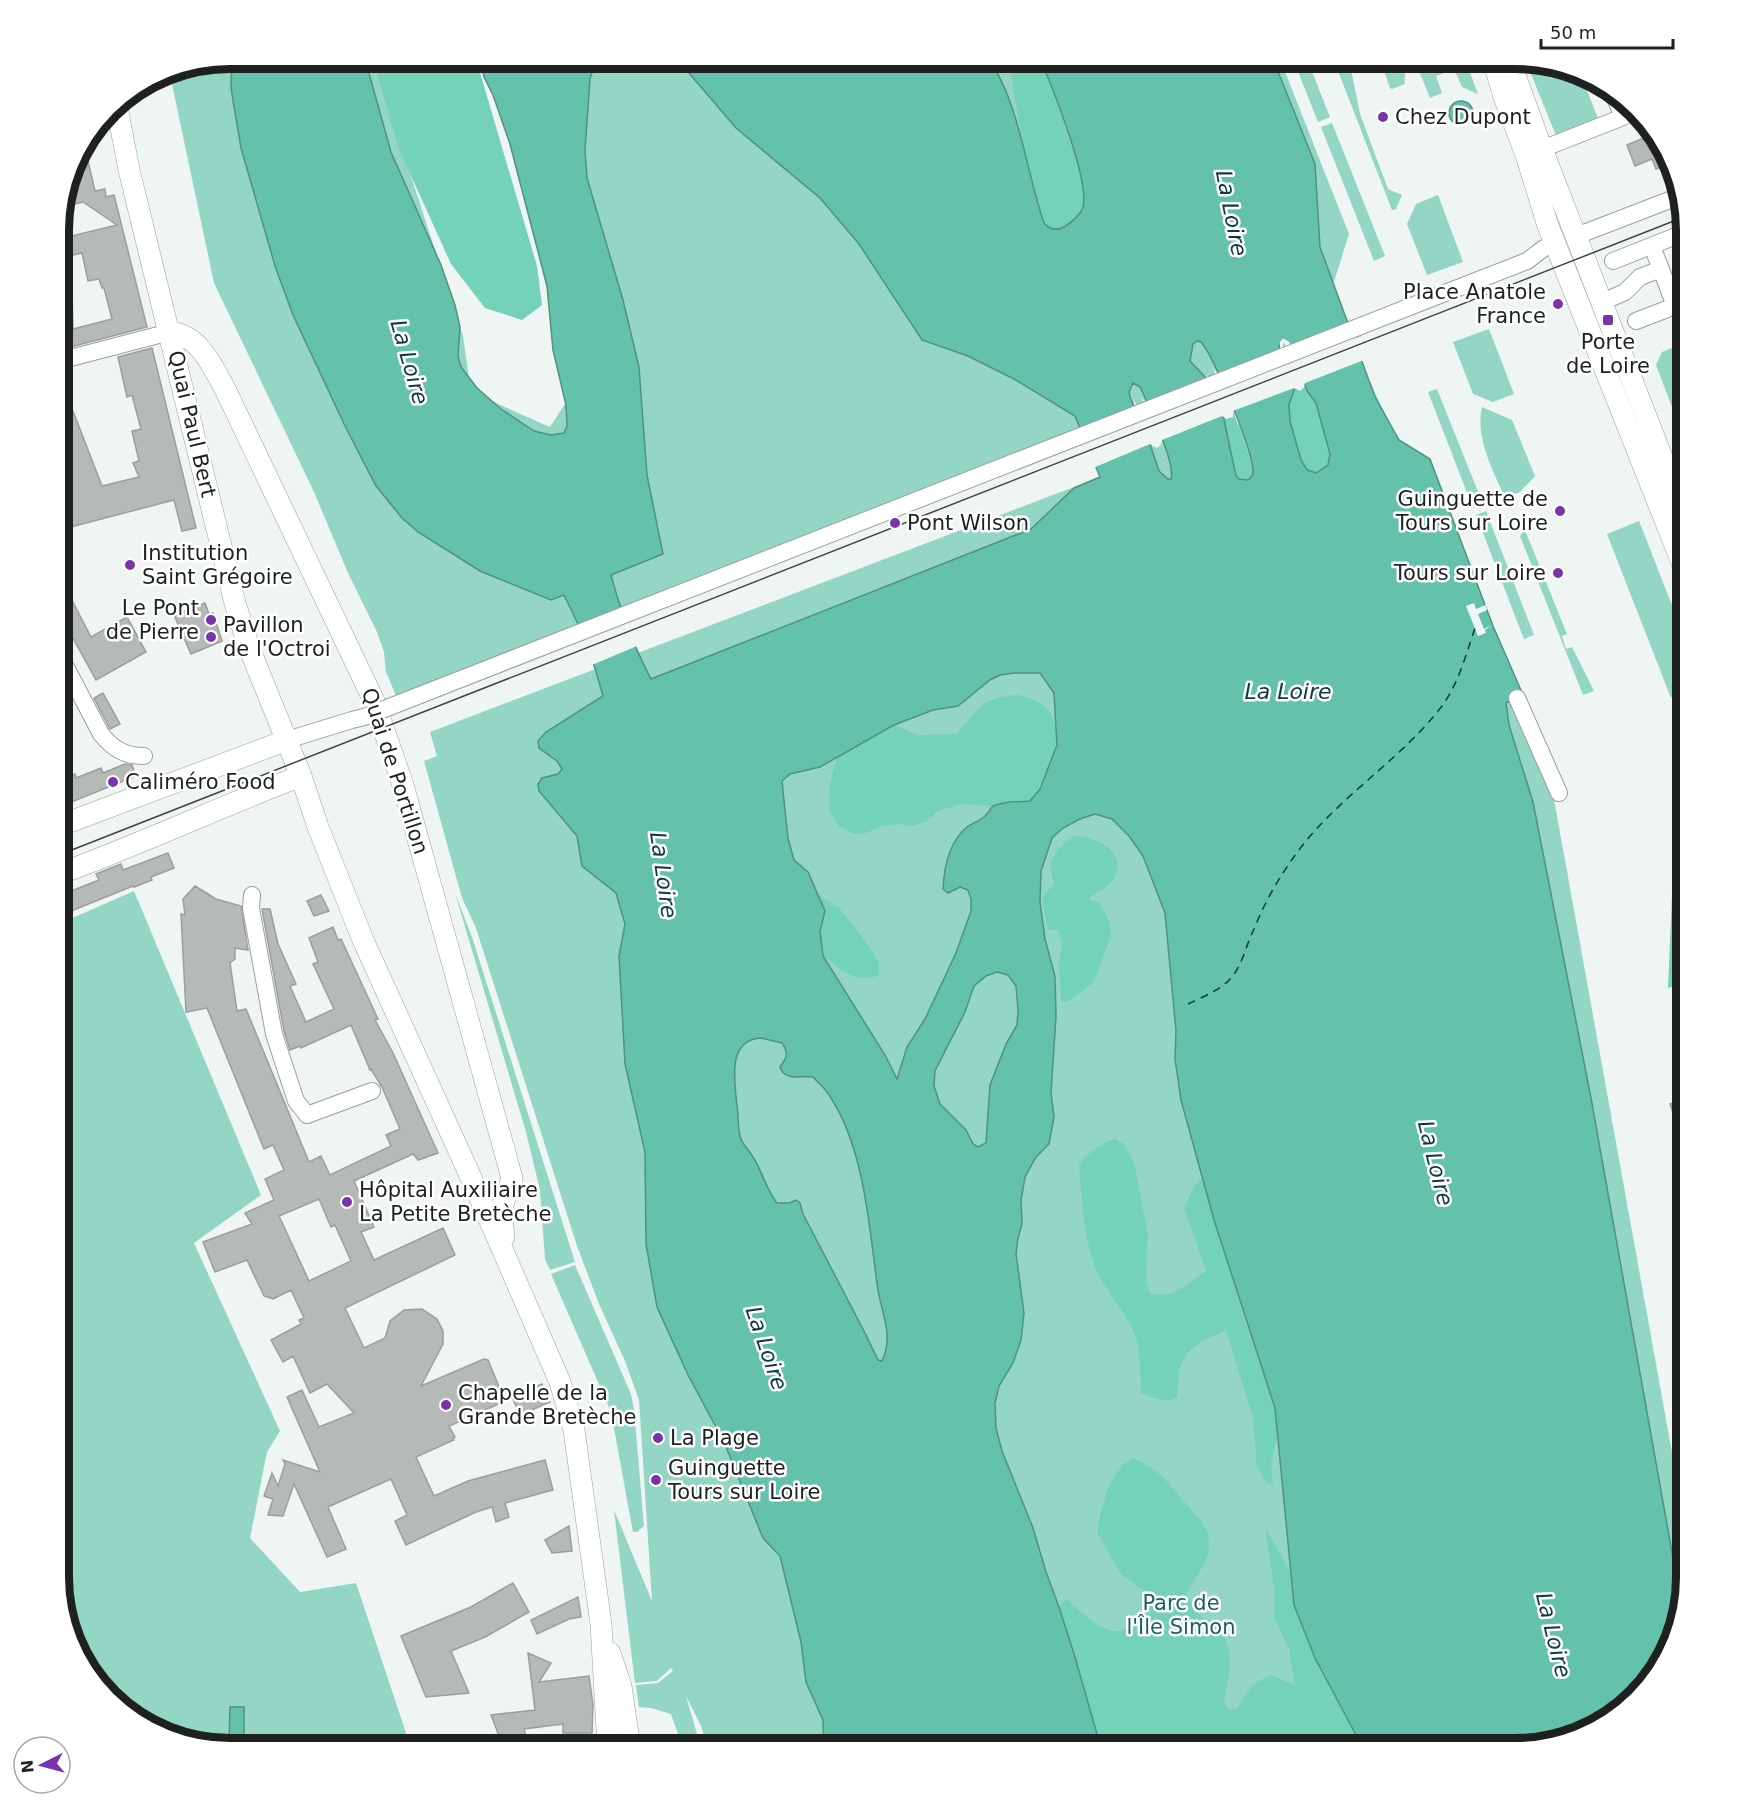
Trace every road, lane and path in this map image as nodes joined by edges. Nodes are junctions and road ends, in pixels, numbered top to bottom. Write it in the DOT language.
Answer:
graph roads {
  1 [pos="1496,69"];
  2 [pos="1513,69"];
  3 [pos="1619,107"];
  4 [pos="118,114"];
  5 [pos="1542,149"];
  6 [pos="1673,199"];
  7 [pos="1584,233"];
  8 [pos="1676,236"];
  9 [pos="1652,246"];
  10 [pos="1544,248"];
  11 [pos="1613,261"];
  12 [pos="1661,269"];
  13 [pos="1609,299"];
  14 [pos="1676,299"];
  15 [pos="1676,310"];
  16 [pos="1636,321"];
  17 [pos="170,332"];
  18 [pos="69,358"];
  19 [pos="1676,493"];
  20 [pos="1676,548"];
  21 [pos="69,673"];
  22 [pos="1517,698"];
  23 [pos="287,740"];
  24 [pos="144,756"];
  25 [pos="301,776"];
  26 [pos="1559,793"];
  27 [pos="69,822"];
  28 [pos="69,870"];
  29 [pos="252,895"];
  30 [pos="372,1091"];
  31 [pos="503,1150"];
  32 [pos="486,1212"];
  33 [pos="506,1256"];
  34 [pos="601,1624"];
  35 [pos="607,1738"];
  36 [pos="628,1738"];
  1 -- 20 [label="main road"];
  2 -- 5 [label="main road"];
  3 -- 5 [label="street"];
  4 -- 17 [label="main road, Quai Paul Bert"];
  5 -- 19 [label="main road"];
  6 -- 7 [label="street"];
  8 -- 9 [label="street"];
  9 -- 11 [label="street"];
  9 -- 12 [label="street"];
  10 -- 23 [label="street, bridge"];
  12 -- 13 [label="street"];
  12 -- 14 [label="street"];
  15 -- 16 [label="street"];
  17 -- 18 [label="street"];
  17 -- 23 [label="main road, Quai Paul Bert"];
  17 -- 31 [label="main road, Quai de Portillon"];
  21 -- 24 [label="street"];
  22 -- 26 [label="street"];
  23 -- 25 [label="main road, Quai Paul Bert"];
  23 -- 27 [label="main road"];
  25 -- 28 [label="main road"];
  25 -- 32 [label="main road, Quai de Portillon"];
  29 -- 30 [label="street"];
  31 -- 32 [label="main road, Quai de Portillon"];
  31 -- 33 [label="main road, Quai de Portillon"];
  32 -- 33 [label="main road, Quai de Portillon"];
  33 -- 34 [label="main road, Quai de Portillon"];
  34 -- 35 [label="main road, Quai de Portillon"];
  34 -- 36 [label="main road, Quai de Portillon"];
}
